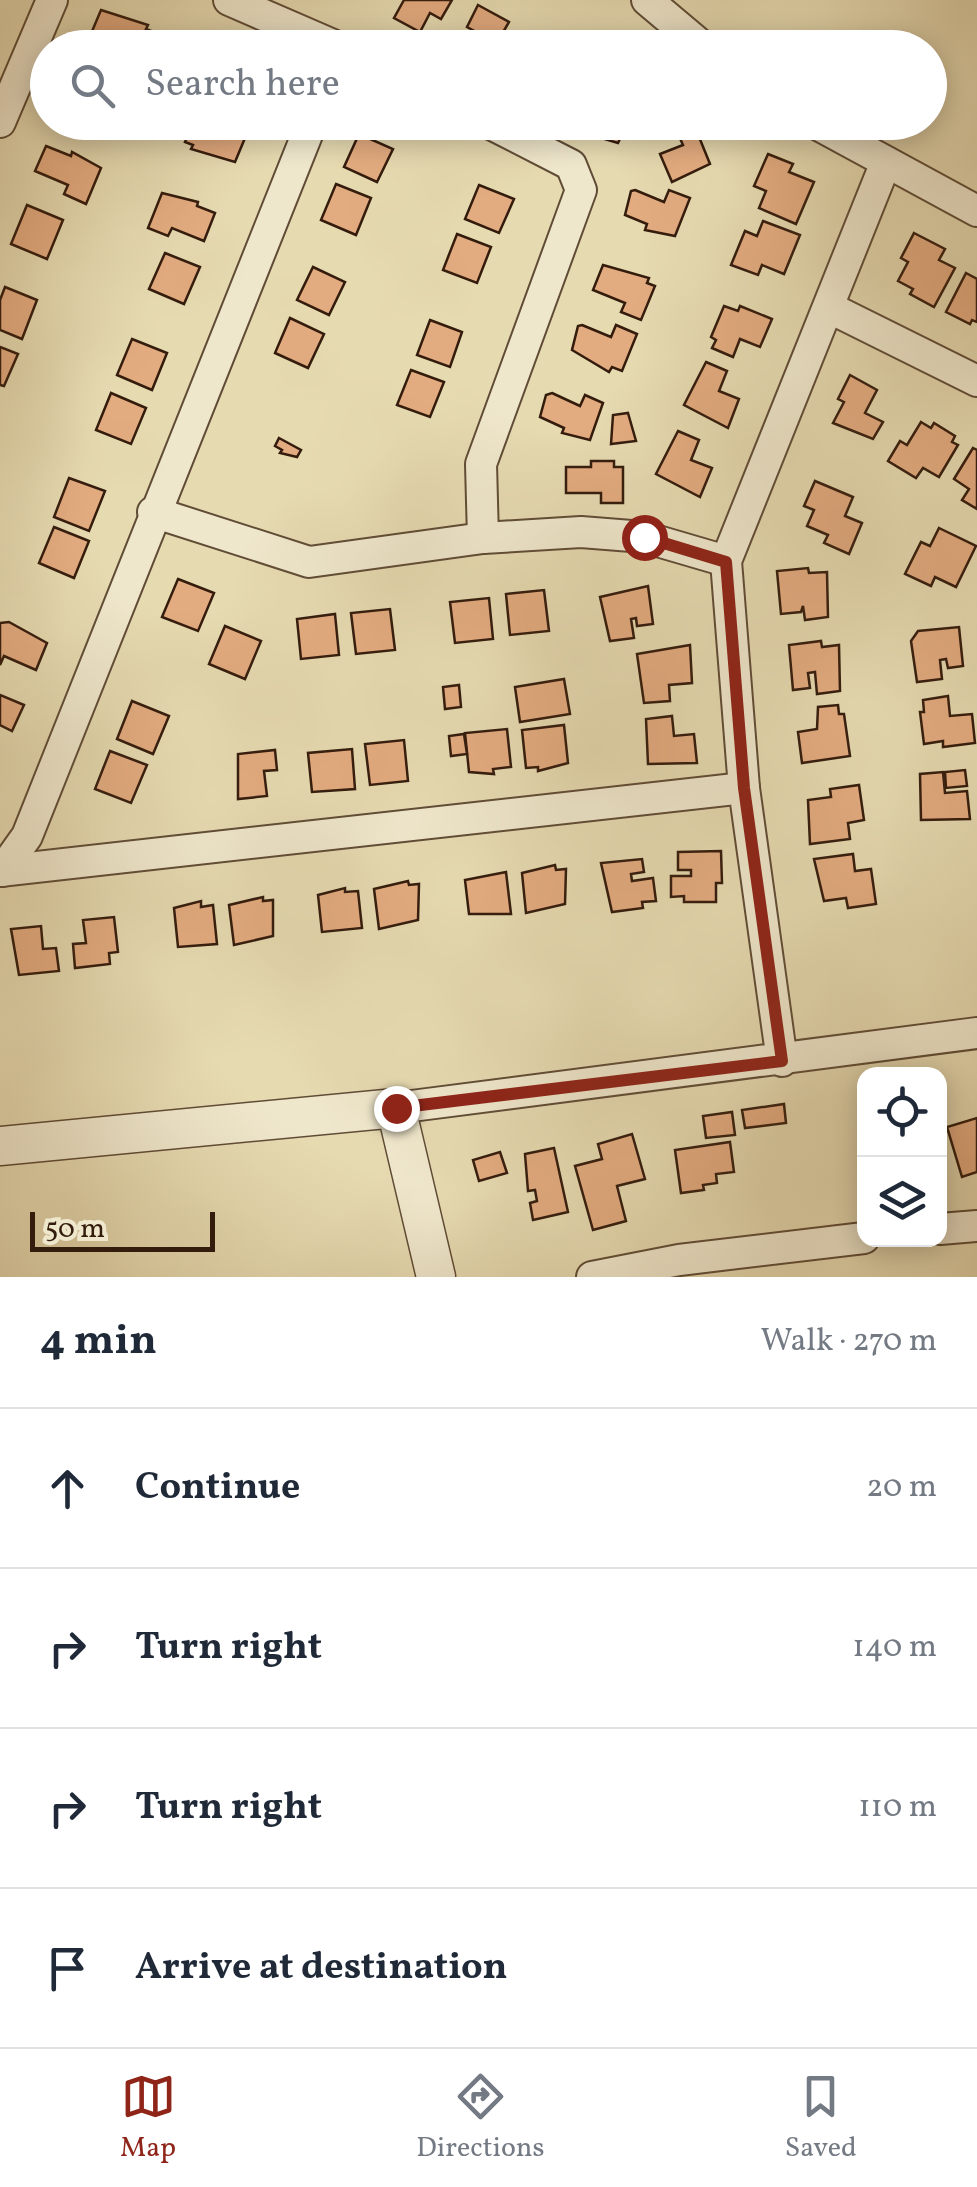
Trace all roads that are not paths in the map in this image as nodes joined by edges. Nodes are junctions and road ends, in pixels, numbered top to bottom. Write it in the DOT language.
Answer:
graph roads {
  1 [pos="52,0"];
  2 [pos="229,0"];
  3 [pos="648,0"];
  4 [pos="39,30"];
  5 [pos="298,30"];
  6 [pos="683,30"];
  7 [pos="30,52"];
  8 [pos="0,122"];
  9 [pos="305,140"];
  10 [pos="522,140"];
  11 [pos="846,140"];
  12 [pos="886,162"];
  13 [pos="977,211"];
  14 [pos="830,308"];
  15 [pos="977,381"];
  16 [pos="153,512"];
  17 [pos="482,538"];
  18 [pos="726,562"];
  19 [pos="744,788"];
  20 [pos="1,871"];
  21 [pos="977,1034"];
  22 [pos="782,1061"];
  23 [pos="396,1108"];
  24 [pos="0,1146"];
  25 [pos="857,1239"];
  26 [pos="681,1269"];
  27 [pos="436,1277"];
  28 [pos="592,1277"];
  1 -- 4 [label="street"];
  2 -- 5 [label="street"];
  3 -- 6 [label="street"];
  7 -- 8 [label="street"];
  9 -- 16 [label="street"];
  10 -- 17 [label="street"];
  11 -- 12 [label="street"];
  12 -- 13 [label="street"];
  12 -- 14 [label="street"];
  14 -- 15 [label="street"];
  14 -- 18 [label="street"];
  16 -- 17 [label="street"];
  16 -- 20 [label="street"];
  17 -- 18 [label="street"];
  18 -- 19 [label="street"];
  19 -- 20 [label="street"];
  19 -- 22 [label="street"];
  21 -- 22 [label="street"];
  22 -- 23 [label="street"];
  23 -- 24 [label="street"];
  23 -- 27 [label="street"];
  25 -- 26 [label="street"];
  26 -- 28 [label="street"];
}
